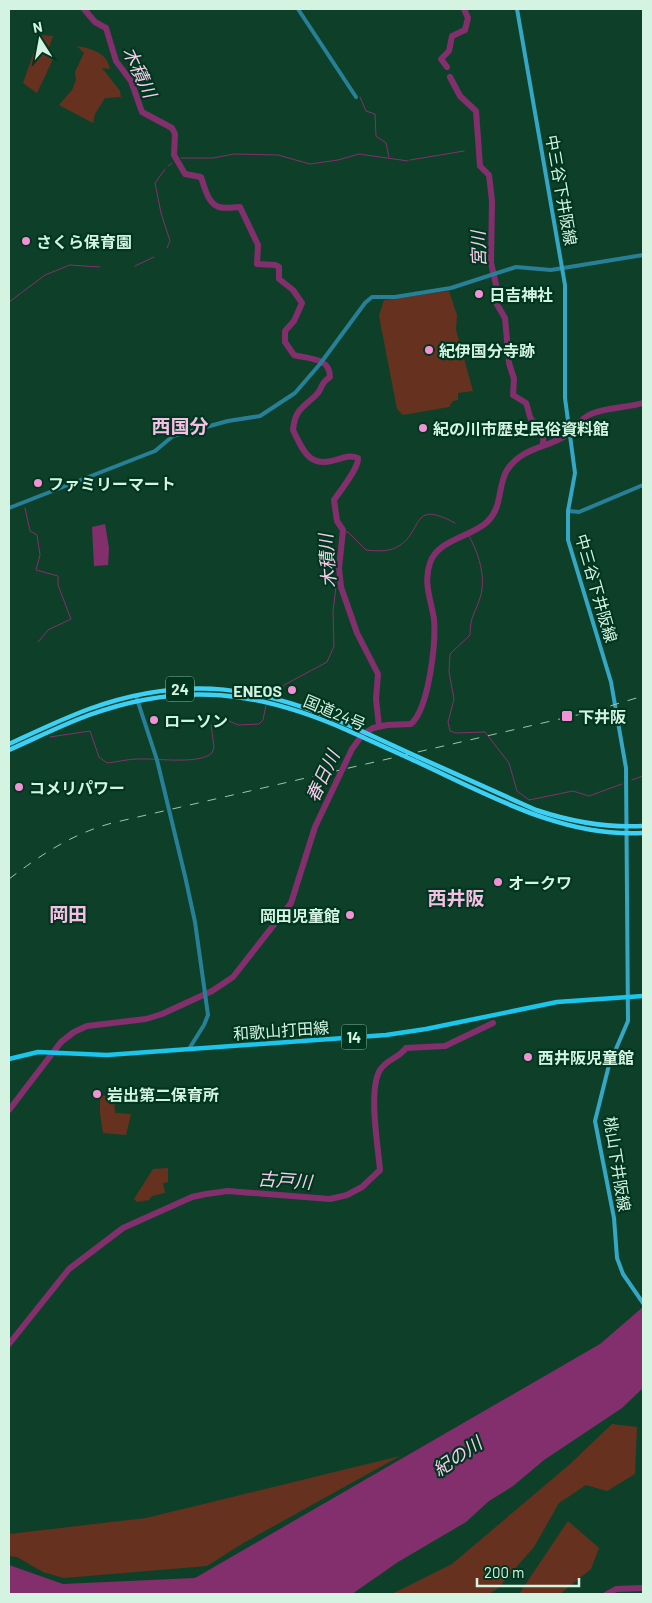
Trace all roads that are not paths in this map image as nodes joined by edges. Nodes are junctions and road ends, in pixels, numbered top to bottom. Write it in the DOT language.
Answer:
graph roads {
  1 [pos="298,9"];
  2 [pos="518,9"];
  3 [pos="356,97"];
  4 [pos="643,255"];
  5 [pos="563,267"];
  6 [pos="643,485"];
  7 [pos="9,508"];
  8 [pos="568,512"];
  9 [pos="138,698"];
  10 [pos="9,744"];
  11 [pos="9,750"];
  12 [pos="643,826"];
  13 [pos="627,827"];
  14 [pos="643,833"];
  15 [pos="627,834"];
  16 [pos="643,996"];
  17 [pos="627,997"];
  18 [pos="189,1049"];
  19 [pos="9,1059"];
  20 [pos="643,1303"];
  1 -- 3 [label="street"];
  2 -- 5 [label="main road, 中三谷下井阪線"];
  4 -- 5 [label="street"];
  5 -- 7 [label="street"];
  5 -- 8 [label="main road, 中三谷下井阪線"];
  6 -- 8 [label="street"];
  8 -- 13 [label="main road, 中三谷下井阪線"];
  9 -- 10 [label="highway, 国道24号 / 24"];
  9 -- 11 [label="highway, 国道24号 / 24"];
  9 -- 13 [label="highway, 国道24号 / 24, bridge"];
  9 -- 15 [label="highway, 国道24号 / 24, bridge"];
  9 -- 18 [label="street"];
  12 -- 13 [label="highway, 国道24号 / 24"];
  13 -- 15 [label="main road, 中三谷下井阪線"];
  14 -- 15 [label="highway, 国道24号 / 24"];
  15 -- 17 [label="main road, 中三谷下井阪線"];
  16 -- 17 [label="main road, 和歌山打田線 / 14"];
  17 -- 18 [label="main road, 和歌山打田線 / 14"];
  17 -- 20 [label="main road, 桃山下井阪線"];
  18 -- 19 [label="main road, 和歌山打田線 / 14"];
}
